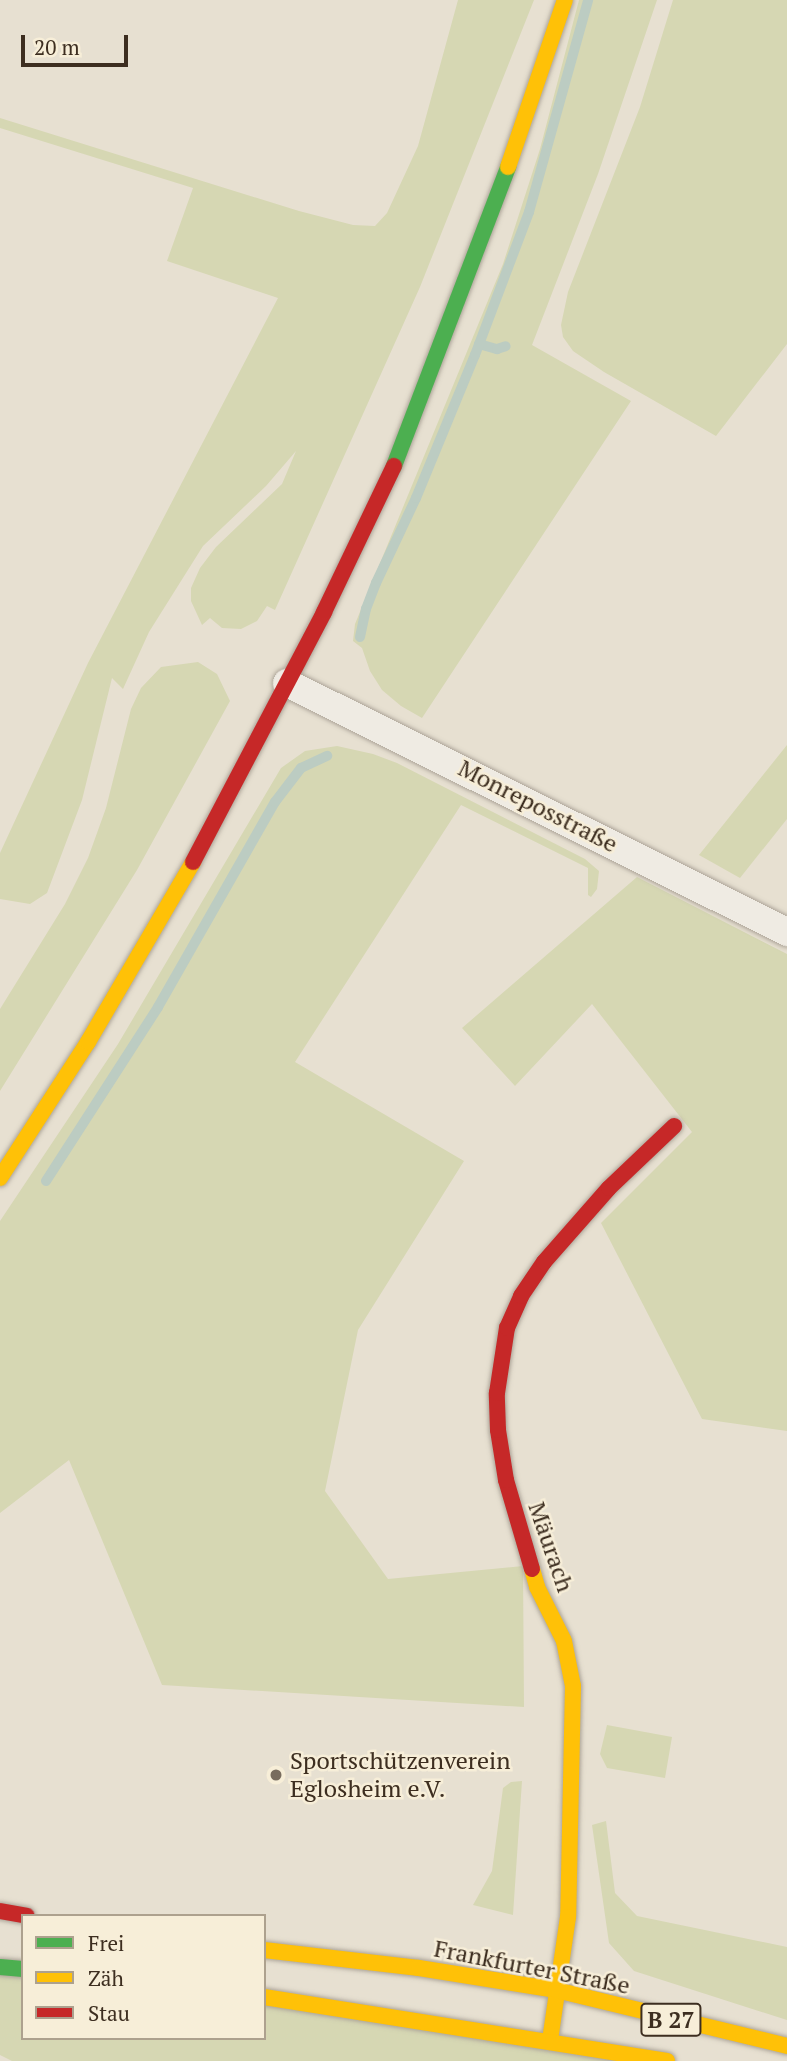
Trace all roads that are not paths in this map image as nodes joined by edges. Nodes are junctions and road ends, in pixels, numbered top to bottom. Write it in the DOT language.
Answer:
graph roads {
  1 [pos="565,0"];
  2 [pos="287,683"];
  3 [pos="787,932"];
  4 [pos="674,1125"];
  5 [pos="0,1178"];
  6 [pos="0,1911"];
  7 [pos="21,1915"];
  8 [pos="266,1950"];
  9 [pos="0,1967"];
  10 [pos="21,1969"];
  11 [pos="556,1990"];
  12 [pos="266,1997"];
  13 [pos="550,2041"];
  14 [pos="787,2046"];
  15 [pos="667,2061"];
  1 -- 2 [label="main road"];
  2 -- 3 [label="street, Monreposstraße"];
  2 -- 5 [label="main road"];
  4 -- 11 [label="main road, Mäurach"];
  6 -- 7 [label="main road"];
  8 -- 11 [label="main road, Frankfurter Straße / B 27"];
  9 -- 10 [label="main road"];
  11 -- 13 [label="main road, Mäurach"];
  11 -- 14 [label="main road, Frankfurter Straße / B 27"];
  12 -- 13 [label="main road, B 27"];
  13 -- 15 [label="main road, B 27"];
}
